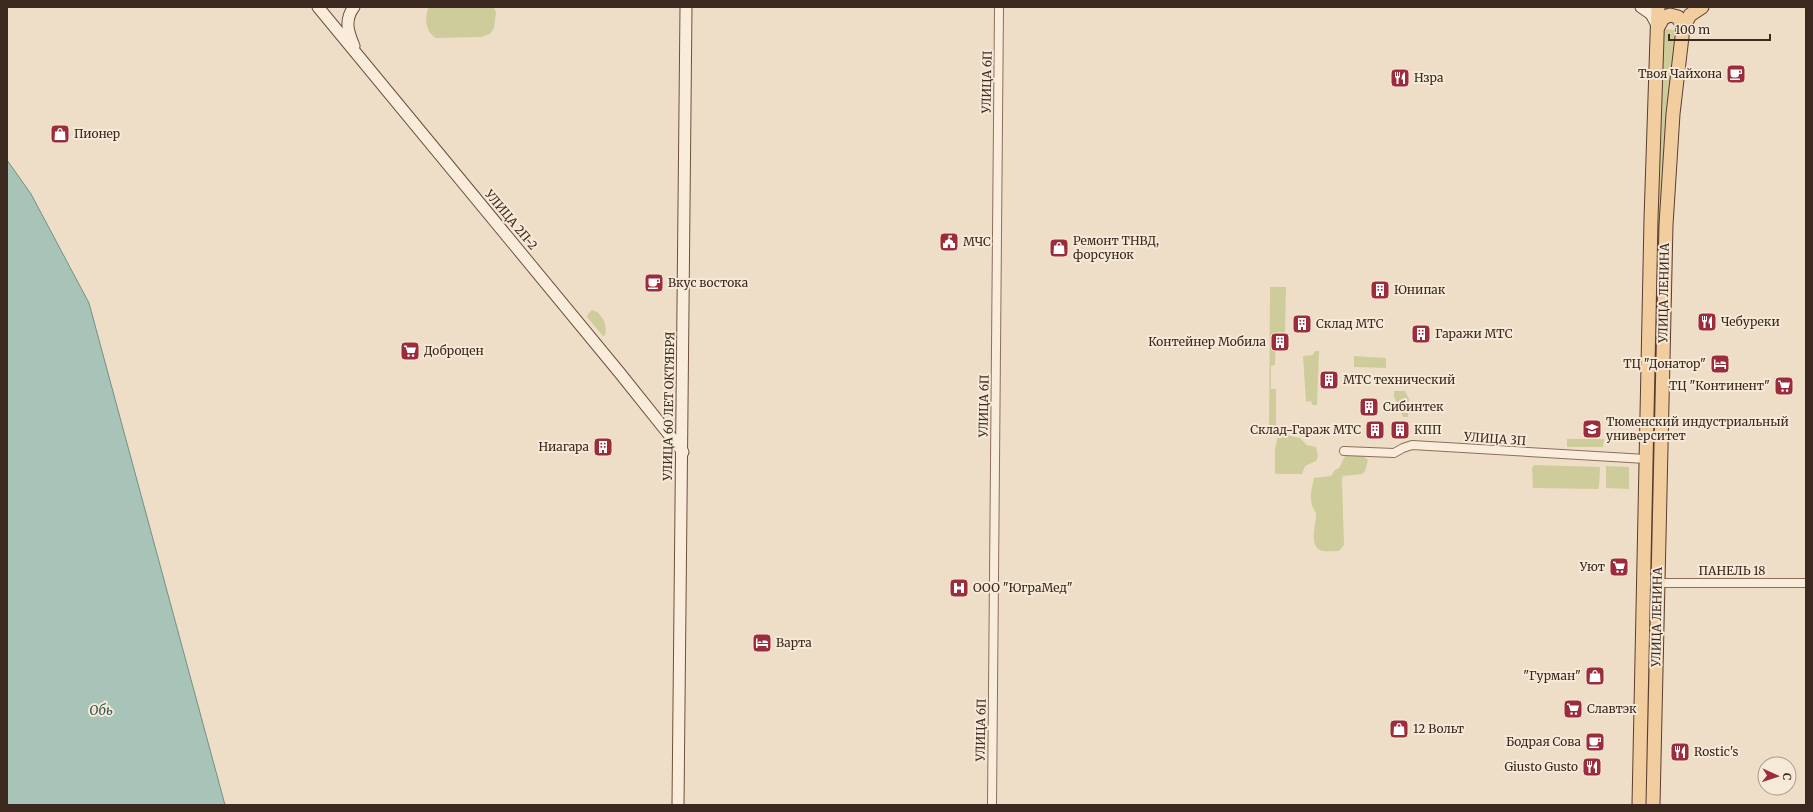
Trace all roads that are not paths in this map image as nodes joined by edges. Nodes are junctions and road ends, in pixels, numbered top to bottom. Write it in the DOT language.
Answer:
graph roads {
  1 [pos="354,7"];
  2 [pos="686,7"];
  3 [pos="999,7"];
  4 [pos="1640,7"];
  5 [pos="1658,7"];
  6 [pos="1702,7"];
  7 [pos="322,9"];
  8 [pos="1658,27"];
  9 [pos="1683,28"];
  10 [pos="360,59"];
  11 [pos="1648,334"];
  12 [pos="1664,334"];
  13 [pos="1344,451"];
  14 [pos="683,452"];
  15 [pos="1646,459"];
  16 [pos="1644,582"];
  17 [pos="1658,583"];
  18 [pos="1806,583"];
  19 [pos="678,805"];
  20 [pos="992,805"];
  21 [pos="1639,805"];
  22 [pos="1653,805"];
  1 -- 10 [label="main road"];
  2 -- 14 [label="main road, УЛИЦА 60 ЛЕТ ОКТЯБРЯ"];
  3 -- 20 [label="street, УЛИЦА 6П"];
  4 -- 8 [label="main road"];
  5 -- 8 [label="main road, УЛИЦА ЛЕНИНА"];
  6 -- 9 [label="main road, УЛИЦА ЛЕНИНА"];
  7 -- 10 [label="main road, УЛИЦА 2П-2"];
  8 -- 9 [label="main road"];
  8 -- 11 [label="main road, УЛИЦА ЛЕНИНА"];
  9 -- 12 [label="main road, УЛИЦА ЛЕНИНА"];
  10 -- 14 [label="main road, УЛИЦА 2П-2"];
  11 -- 12 [label="main road"];
  11 -- 15 [label="main road, УЛИЦА ЛЕНИНА"];
  12 -- 17 [label="main road, УЛИЦА ЛЕНИНА"];
  13 -- 15 [label="street, УЛИЦА 3П"];
  14 -- 19 [label="main road, УЛИЦА 60 ЛЕТ ОКТЯБРЯ"];
  15 -- 16 [label="main road, УЛИЦА ЛЕНИНА"];
  16 -- 17 [label="street, ПАНЕЛЬ 18"];
  16 -- 21 [label="main road, УЛИЦА ЛЕНИНА"];
  17 -- 18 [label="street, ПАНЕЛЬ 18"];
  17 -- 22 [label="main road, УЛИЦА ЛЕНИНА"];
}
